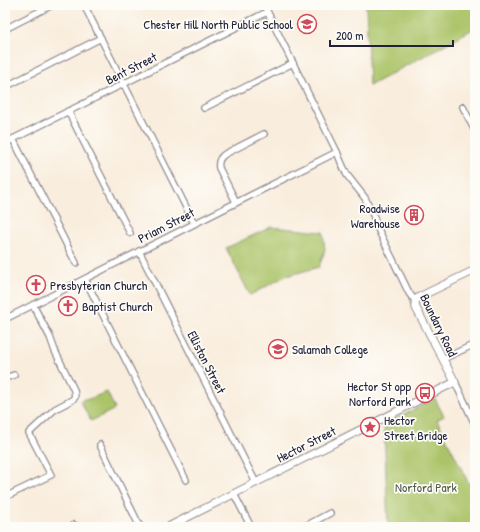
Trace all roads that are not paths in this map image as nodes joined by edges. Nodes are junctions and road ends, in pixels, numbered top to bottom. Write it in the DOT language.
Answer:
graph roads {
  1 [pos="52,5"];
  2 [pos="84,5"];
  3 [pos="264,5"];
  4 [pos="267,12"];
  5 [pos="5,29"];
  6 [pos="101,38"];
  7 [pos="293,63"];
  8 [pos="124,84"];
  9 [pos="5,87"];
  10 [pos="463,107"];
  11 [pos="204,108"];
  12 [pos="68,111"];
  13 [pos="475,131"];
  14 [pos="264,134"];
  15 [pos="13,139"];
  16 [pos="5,143"];
  17 [pos="337,152"];
  18 [pos="236,202"];
  19 [pos="194,223"];
  20 [pos="130,233"];
  21 [pos="139,251"];
  22 [pos="76,263"];
  23 [pos="475,270"];
  24 [pos="85,279"];
  25 [pos="416,300"];
  26 [pos="33,305"];
  27 [pos="5,319"];
  28 [pos="475,344"];
  29 [pos="443,359"];
  30 [pos="14,375"];
  31 [pos="5,376"];
  32 [pos="454,382"];
  33 [pos="473,416"];
  34 [pos="475,424"];
  35 [pos="100,445"];
  36 [pos="186,480"];
  37 [pos="256,483"];
  38 [pos="234,494"];
  39 [pos="5,497"];
  40 [pos="330,513"];
  41 [pos="140,527"];
  42 [pos="168,527"];
  43 [pos="251,527"];
  44 [pos="304,527"];
  1 -- 5 [label="street"];
  2 -- 6 [label="street"];
  3 -- 4 [label="street, Boundary Road"];
  4 -- 7 [label="street, Boundary Road"];
  4 -- 8 [label="street, Bent Street"];
  6 -- 8 [label="street"];
  6 -- 9 [label="street"];
  7 -- 11 [label="street"];
  7 -- 17 [label="street, Boundary Road"];
  8 -- 12 [label="street, Bent Street"];
  8 -- 19 [label="street"];
  10 -- 13 [label="street"];
  12 -- 15 [label="street, Bent Street"];
  12 -- 20 [label="street"];
  14 -- 18 [label="street"];
  15 -- 16 [label="street, Bent Street"];
  15 -- 22 [label="street"];
  17 -- 18 [label="street, Priam Street"];
  17 -- 25 [label="street, Boundary Road"];
  18 -- 19 [label="street, Priam Street"];
  19 -- 21 [label="street, Priam Street"];
  21 -- 24 [label="street, Priam Street"];
  21 -- 37 [label="street, Elliston Street"];
  23 -- 25 [label="main road"];
  24 -- 26 [label="street, Priam Street"];
  24 -- 36 [label="street"];
  25 -- 29 [label="main road, Boundary Road"];
  26 -- 27 [label="street, Priam Street"];
  26 -- 39 [label="street"];
  28 -- 29 [label="street"];
  29 -- 32 [label="main road, Boundary Road"];
  30 -- 31 [label="street"];
  32 -- 33 [label="street, Boundary Road"];
  32 -- 37 [label="main road, Hector Street"];
  33 -- 34 [label="street, Boundary Road"];
  35 -- 41 [label="street"];
  37 -- 38 [label="main road, Hector Street"];
  38 -- 42 [label="main road, Hector Street"];
  38 -- 43 [label="street"];
  40 -- 44 [label="street"];
}
